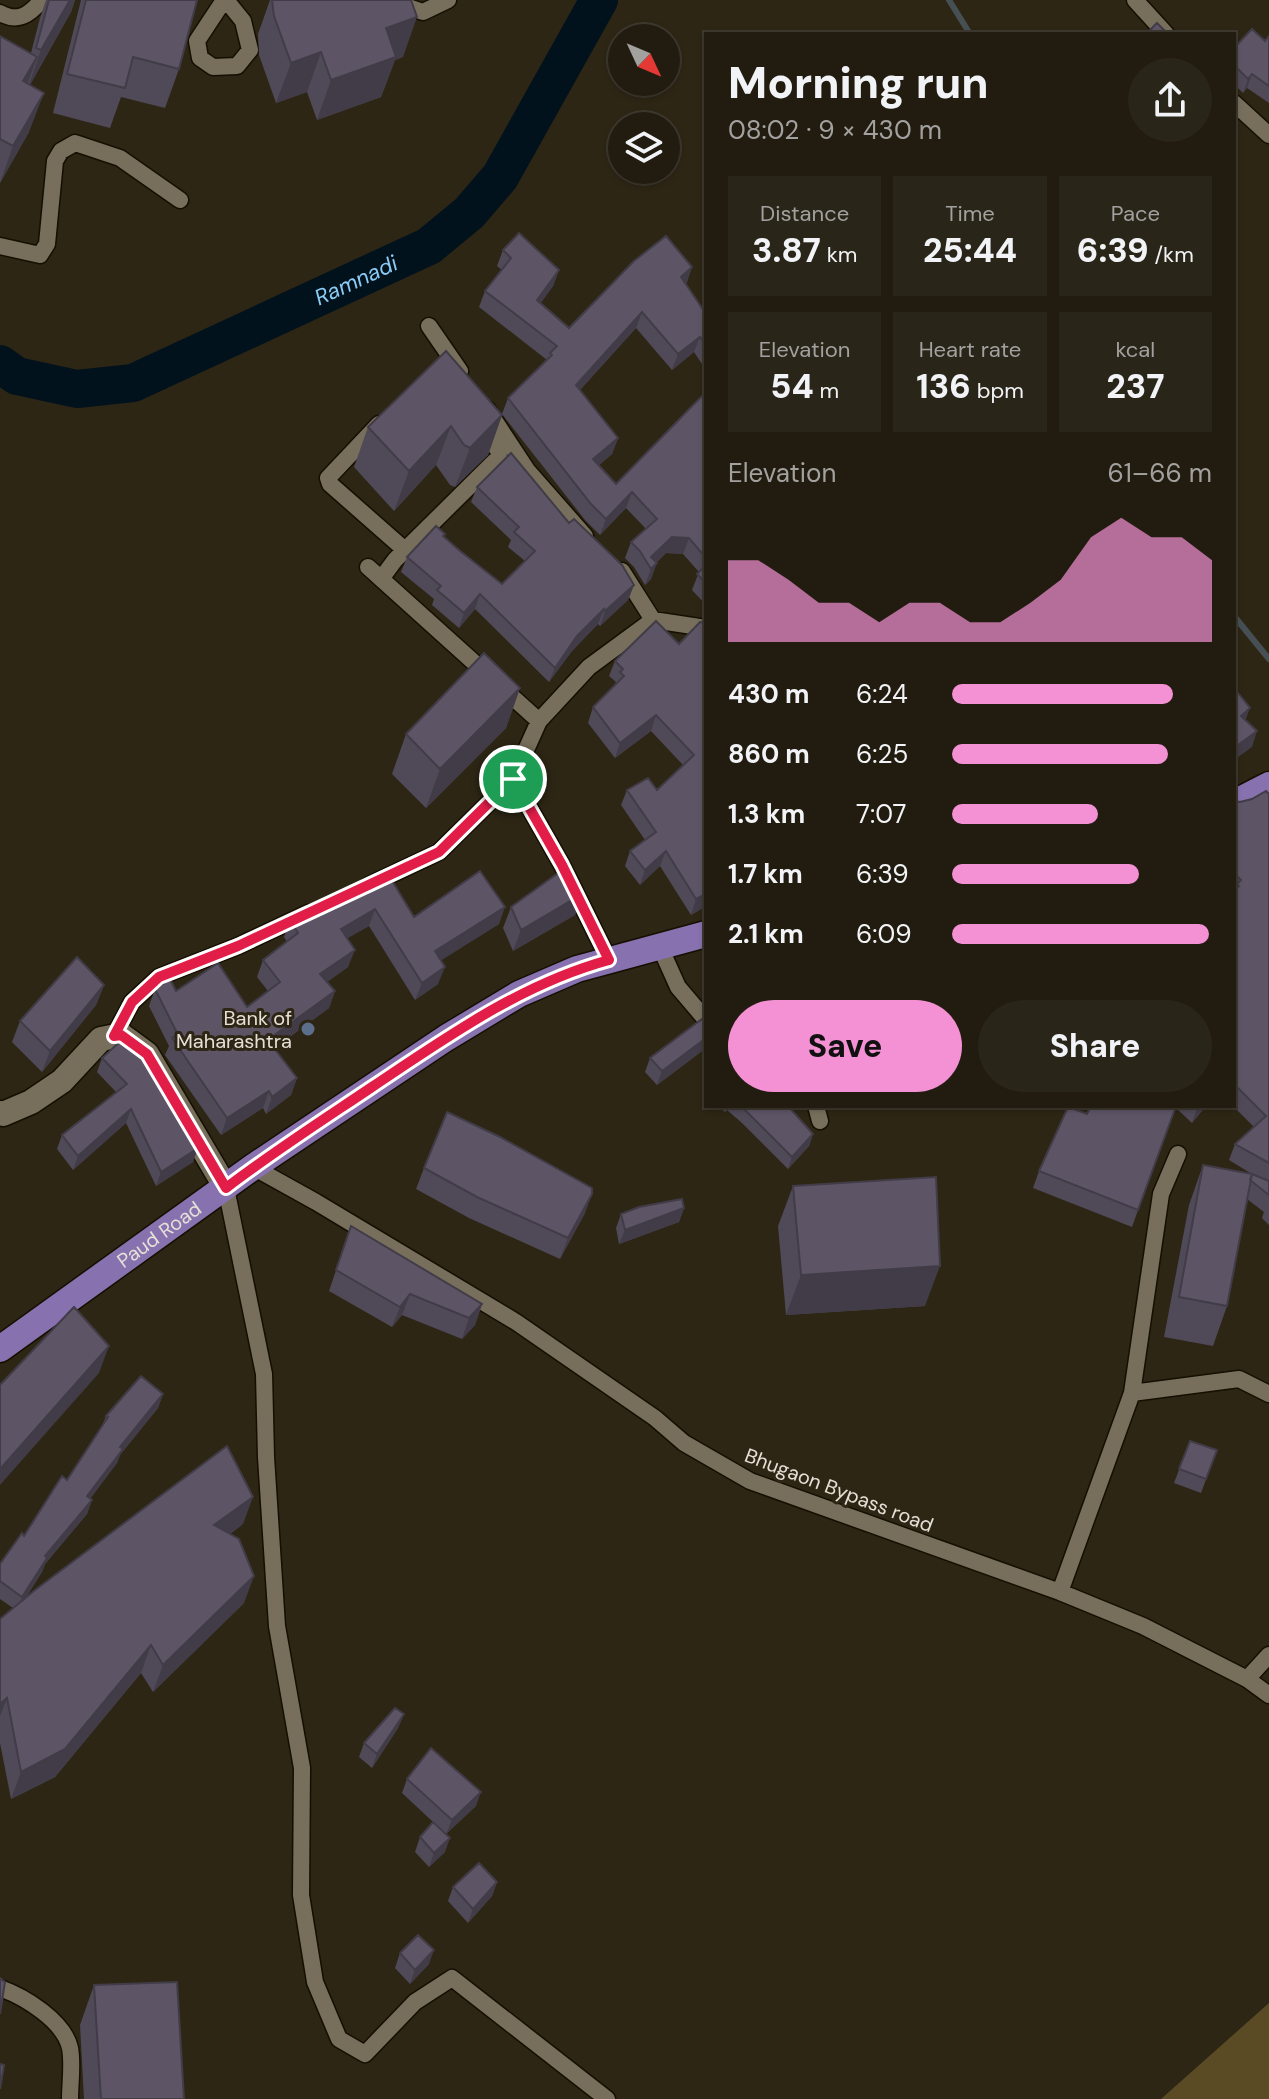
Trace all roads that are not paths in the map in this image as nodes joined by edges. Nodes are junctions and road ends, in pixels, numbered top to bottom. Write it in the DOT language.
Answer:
graph roads {
  1 [pos="42,0"];
  2 [pos="387,0"];
  3 [pos="448,0"];
  4 [pos="1135,0"];
  5 [pos="0,13"];
  6 [pos="1164,32"];
  7 [pos="1236,105"];
  8 [pos="1269,135"];
  9 [pos="180,200"];
  10 [pos="0,246"];
  11 [pos="429,326"];
  12 [pos="387,416"];
  13 [pos="471,417"];
  14 [pos="593,544"];
  15 [pos="405,550"];
  16 [pos="614,563"];
  17 [pos="653,620"];
  18 [pos="704,628"];
  19 [pos="539,721"];
  20 [pos="513,779"];
  21 [pos="1269,785"];
  22 [pos="1236,802"];
  23 [pos="353,892"];
  24 [pos="324,906"];
  25 [pos="704,935"];
  26 [pos="660,947"];
  27 [pos="609,960"];
  28 [pos="704,1018"];
  29 [pos="114,1036"];
  30 [pos="0,1113"];
  31 [pos="1178,1154"];
  32 [pos="253,1167"];
  33 [pos="226,1188"];
  34 [pos="0,1349"];
  35 [pos="1132,1393"];
  36 [pos="1269,1394"];
  37 [pos="1060,1592"];
  38 [pos="1269,1655"];
  39 [pos="1247,1679"];
  40 [pos="1269,1695"];
  41 [pos="0,1988"];
  42 [pos="70,2099"];
  43 [pos="607,2099"];
  1 -- 5 [label="street"];
  2 -- 3 [label="street"];
  4 -- 6 [label="street"];
  7 -- 8 [label="street"];
  9 -- 10 [label="street"];
  11 -- 14 [label="street"];
  12 -- 15 [label="street"];
  13 -- 15 [label="street"];
  15 -- 19 [label="street"];
  16 -- 17 [label="street"];
  17 -- 18 [label="street"];
  17 -- 19 [label="street"];
  19 -- 20 [label="street"];
  20 -- 23 [label="street"];
  20 -- 27 [label="street"];
  21 -- 22 [label="main road"];
  24 -- 29 [label="street"];
  25 -- 26 [label="main road, Paud Road"];
  26 -- 27 [label="main road, Paud Road"];
  26 -- 28 [label="street"];
  27 -- 32 [label="main road, Paud Road"];
  29 -- 30 [label="street"];
  29 -- 33 [label="street"];
  31 -- 35 [label="street"];
  32 -- 33 [label="main road, Paud Road"];
  32 -- 37 [label="street, Bhugaon Bypass road"];
  33 -- 34 [label="main road, Paud Road"];
  33 -- 43 [label="street"];
  35 -- 36 [label="street"];
  35 -- 37 [label="street"];
  37 -- 39 [label="street, Bhugaon Bypass road"];
  38 -- 39 [label="street"];
  39 -- 40 [label="street, Bhugaon Bypass road"];
  41 -- 42 [label="street"];
}
